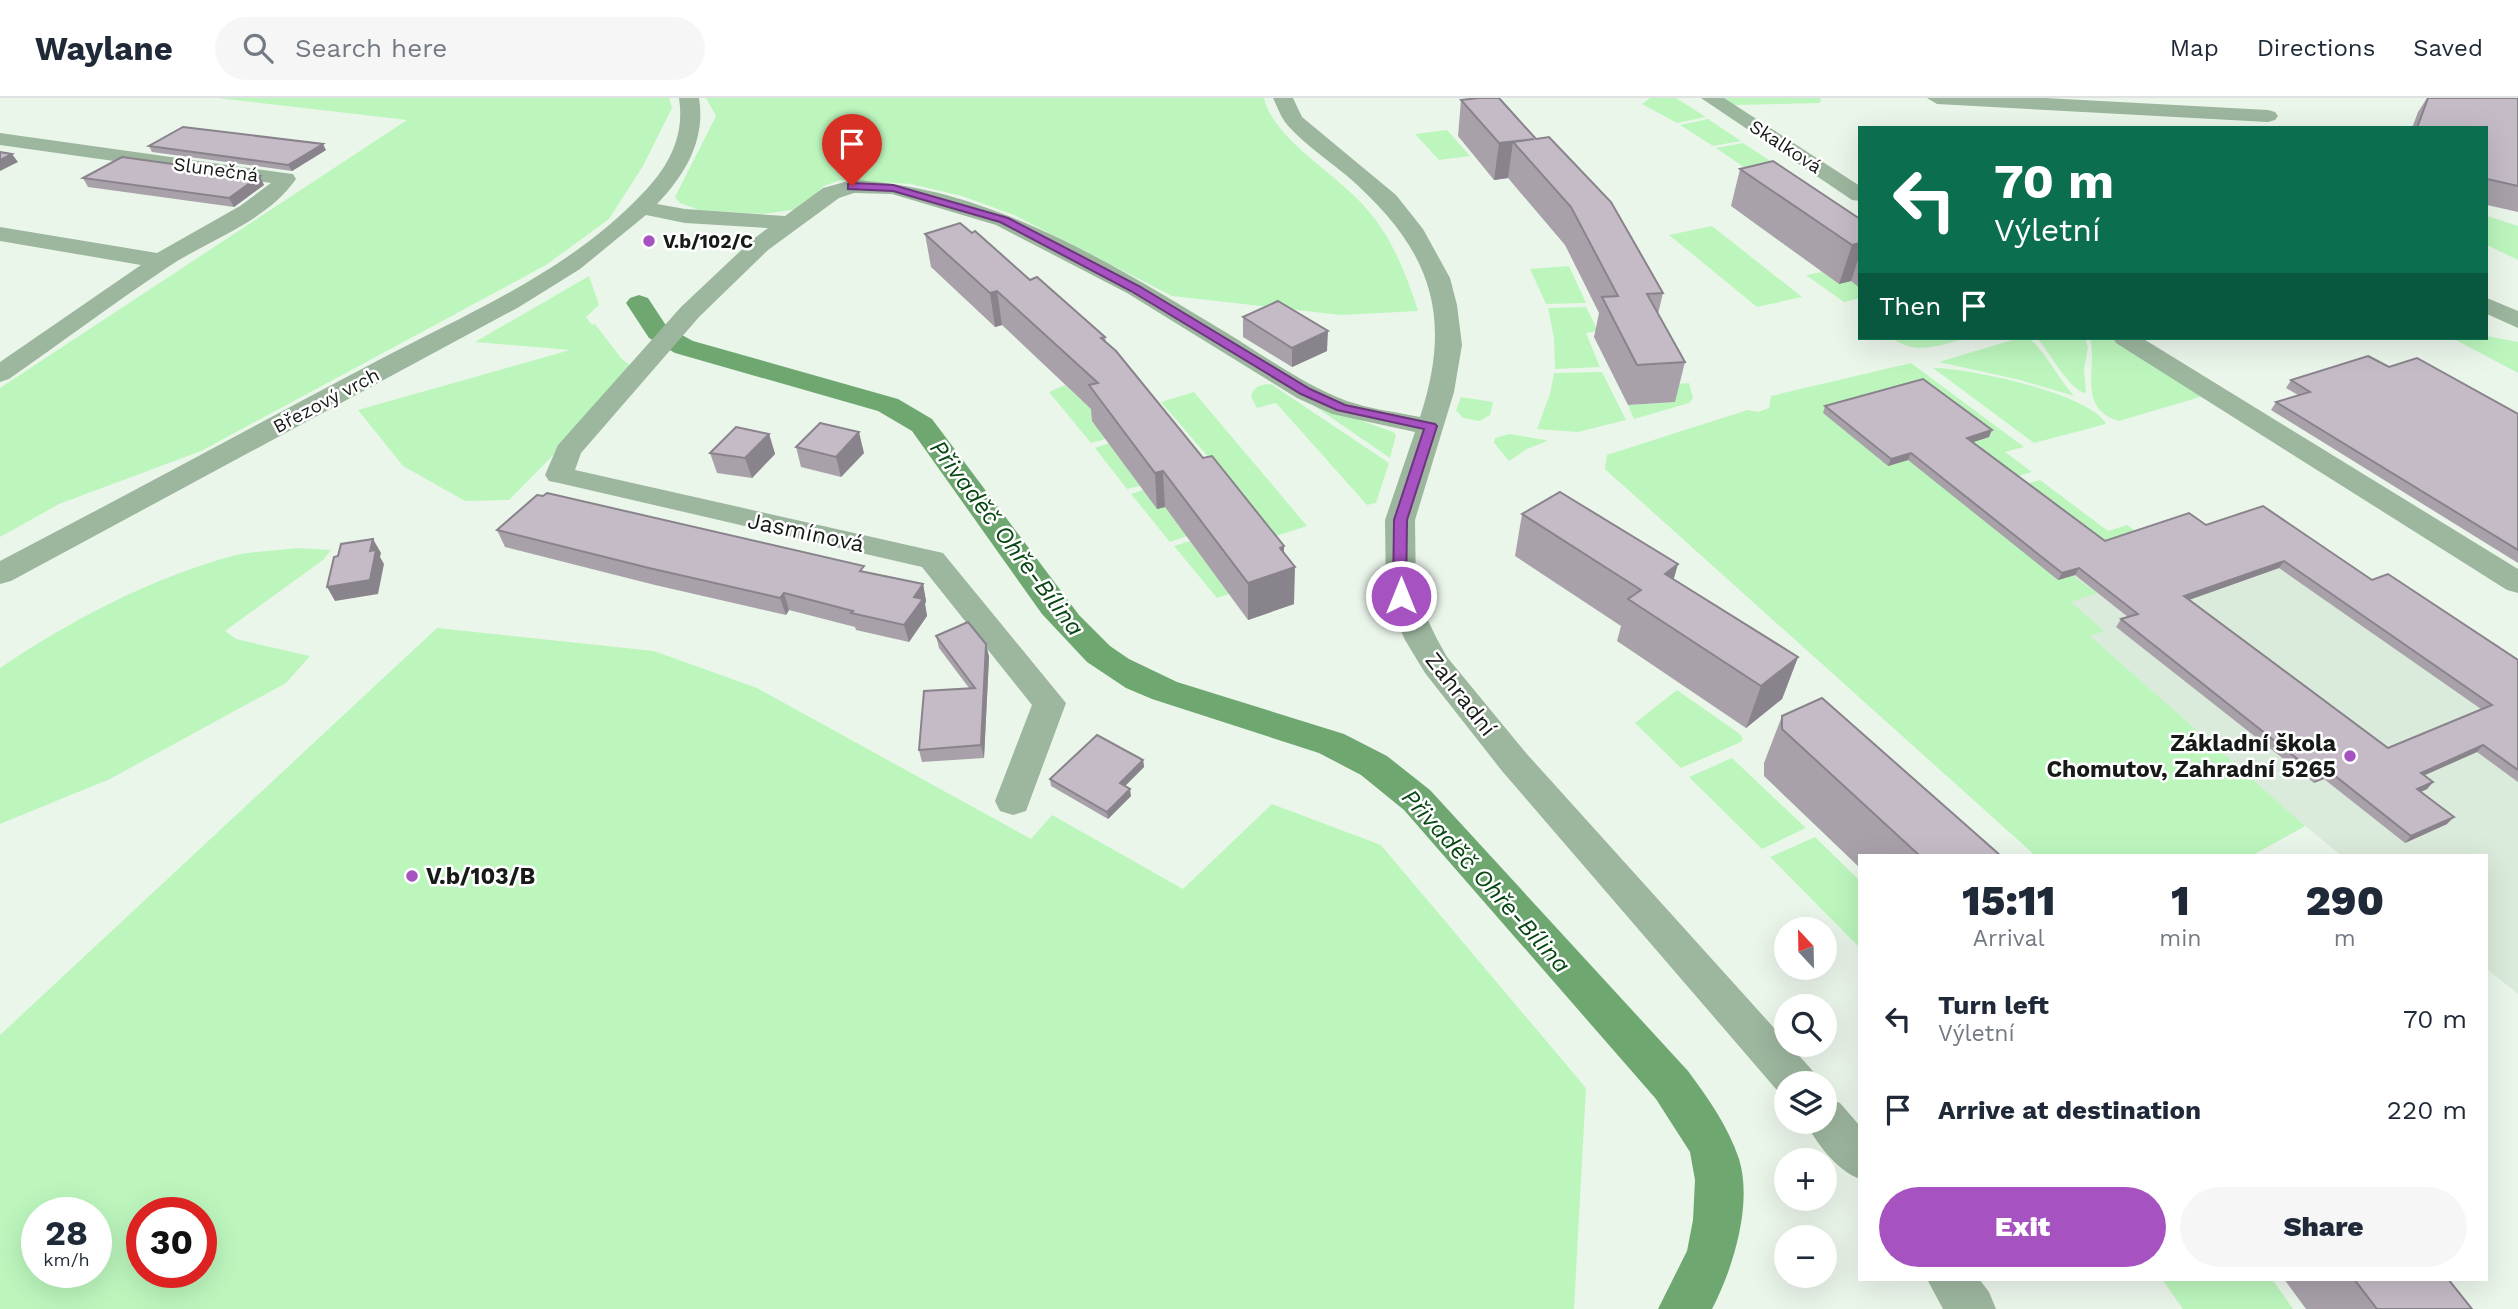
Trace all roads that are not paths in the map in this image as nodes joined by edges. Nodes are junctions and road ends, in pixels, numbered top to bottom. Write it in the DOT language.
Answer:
graph roads {
  1 [pos="688,98"];
  2 [pos="1283,98"];
  3 [pos="1711,98"];
  4 [pos="1937,98"];
  5 [pos="2187,113"];
  6 [pos="2220,113"];
  7 [pos="2268,116"];
  8 [pos="0,139"];
  9 [pos="1858,194"];
  10 [pos="640,208"];
  11 [pos="790,223"];
  12 [pos="0,234"];
  13 [pos="34,239"];
  14 [pos="0,249"];
  15 [pos="162,261"];
  16 [pos="2488,306"];
  17 [pos="2518,321"];
  18 [pos="2128,340"];
  19 [pos="0,374"];
  20 [pos="1431,426"];
  21 [pos="0,575"];
  22 [pos="2518,583"];
  23 [pos="1013,802"];
  24 [pos="1786,1071"];
  25 [pos="1837,1131"];
  26 [pos="1858,1156"];
  27 [pos="1951,1281"];
  28 [pos="1972,1309"];
  1 -- 10 [label="street, Březový vrch"];
  2 -- 20 [label="street, Zahradní"];
  3 -- 9 [label="street, Skalková"];
  4 -- 5 [label="street"];
  5 -- 6 [label="street"];
  6 -- 7 [label="street"];
  8 -- 15 [label="street, Slunečná"];
  10 -- 11 [label="street"];
  10 -- 21 [label="street, Březový vrch"];
  11 -- 20 [label="street"];
  11 -- 23 [label="street, Jasmínová"];
  12 -- 13 [label="street"];
  13 -- 14 [label="street"];
  13 -- 15 [label="street"];
  15 -- 19 [label="street, Slunečná"];
  16 -- 17 [label="street"];
  18 -- 22 [label="street"];
  20 -- 24 [label="street, Zahradní"];
  25 -- 26 [label="street"];
  27 -- 28 [label="street"];
}
